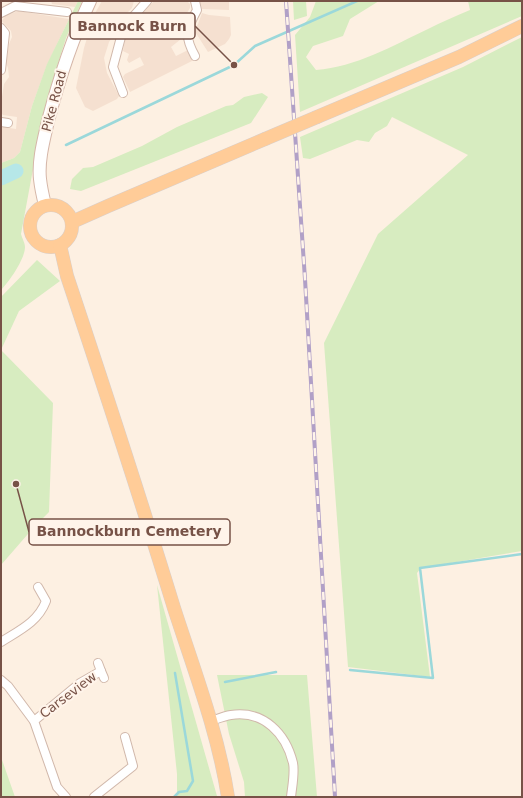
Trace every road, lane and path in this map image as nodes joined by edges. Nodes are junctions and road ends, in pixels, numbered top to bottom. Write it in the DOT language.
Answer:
graph roads {
  1 [pos="90,1"];
  2 [pos="146,1"];
  3 [pos="195,1"];
  4 [pos="1,12"];
  5 [pos="67,12"];
  6 [pos="522,26"];
  7 [pos="1,28"];
  8 [pos="195,56"];
  9 [pos="1,70"];
  10 [pos="124,93"];
  11 [pos="45,205"];
  12 [pos="70,218"];
  13 [pos="60,245"];
  14 [pos="46,247"];
  15 [pos="67,276"];
  16 [pos="38,587"];
  17 [pos="1,642"];
  18 [pos="101,671"];
  19 [pos="1,680"];
  20 [pos="34,720"];
  21 [pos="211,721"];
  22 [pos="125,737"];
  23 [pos="66,797"];
  24 [pos="94,797"];
  25 [pos="228,797"];
  26 [pos="292,797"];
  1 -- 11 [label="street, Pike Road"];
  2 -- 10 [label="street"];
  3 -- 8 [label="street"];
  4 -- 5 [label="street"];
  6 -- 12 [label="main road, bridge"];
  7 -- 9 [label="street"];
  11 -- 12 [label="main road"];
  11 -- 14 [label="main road"];
  12 -- 13 [label="main road"];
  13 -- 14 [label="main road"];
  13 -- 15 [label="main road"];
  14 -- 15 [label="main road"];
  15 -- 21 [label="main road"];
  16 -- 17 [label="street"];
  18 -- 20 [label="street, Carseview"];
  19 -- 20 [label="street, Carseview"];
  20 -- 23 [label="street, Carseview"];
  21 -- 25 [label="main road"];
  21 -- 26 [label="street"];
  22 -- 24 [label="street"];
}
